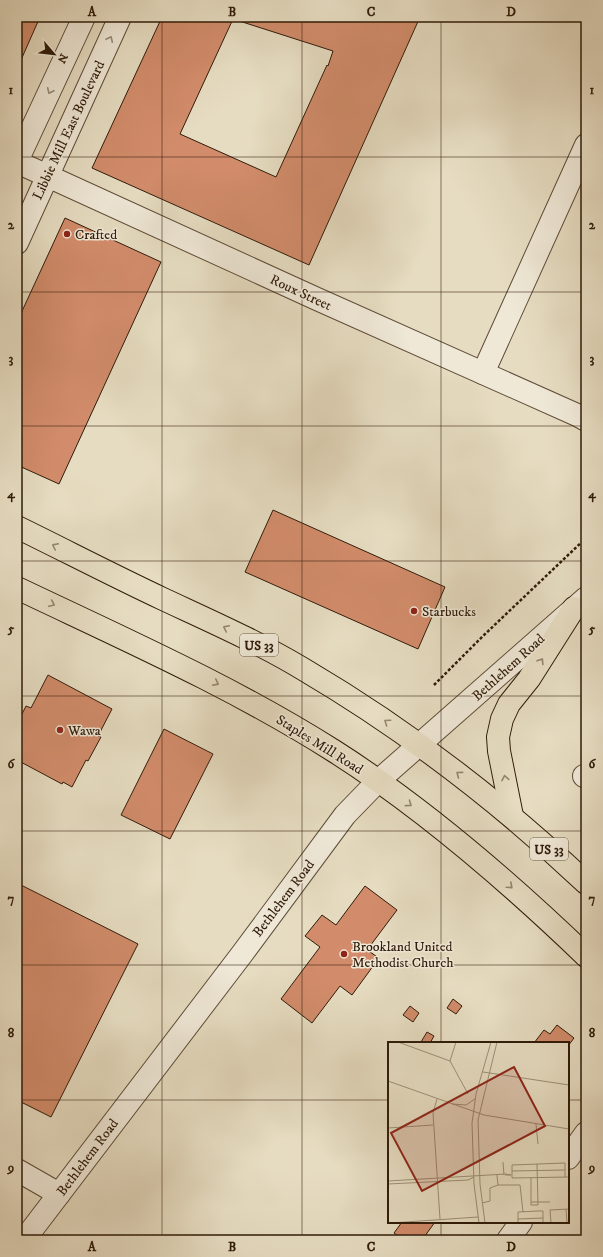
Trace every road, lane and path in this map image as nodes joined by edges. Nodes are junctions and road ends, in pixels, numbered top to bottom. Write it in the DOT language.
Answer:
graph roads {
  1 [pos="84,17"];
  2 [pos="120,17"];
  3 [pos="586,145"];
  4 [pos="17,162"];
  5 [pos="47,176"];
  6 [pos="17,243"];
  7 [pos="484,373"];
  8 [pos="586,420"];
  9 [pos="17,527"];
  10 [pos="586,538"];
  11 [pos="17,588"];
  12 [pos="580,603"];
  13 [pos="434,684"];
  14 [pos="419,744"];
  15 [pos="378,781"];
  16 [pos="512,816"];
  17 [pos="586,883"];
  18 [pos="586,956"];
  19 [pos="586,1134"];
  20 [pos="569,1157"];
  21 [pos="17,1170"];
  22 [pos="59,1194"];
  23 [pos="520,1223"];
  24 [pos="24,1240"];
  25 [pos="508,1240"];
  1 -- 4 [label="street, one-way"];
  5 -- 2 [label="street, Libbie Mill East Boulevard, one-way"];
  3 -- 7 [label="street"];
  4 -- 5 [label="street, Roux Street"];
  5 -- 6 [label="street, Libbie Mill East Boulevard"];
  5 -- 7 [label="street, Roux Street"];
  7 -- 8 [label="street, Roux Street"];
  14 -- 9 [label="main road, US 33, one-way"];
  10 -- 13 [label="path"];
  11 -- 15 [label="main road, Staples Mill Road, one-way"];
  12 -- 14 [label="street, Bethlehem Road"];
  16 -- 12 [label="main road, one-way"];
  14 -- 15 [label="street, Bethlehem Road"];
  16 -- 14 [label="main road, US 33, one-way"];
  15 -- 18 [label="main road, Staples Mill Road, one-way"];
  15 -- 22 [label="street, Bethlehem Road"];
  16 -- 17 [label="main road, US 33"];
  19 -- 20 [label="street"];
  21 -- 22 [label="street"];
  22 -- 24 [label="street, Bethlehem Road"];
  23 -- 25 [label="street"];
}
